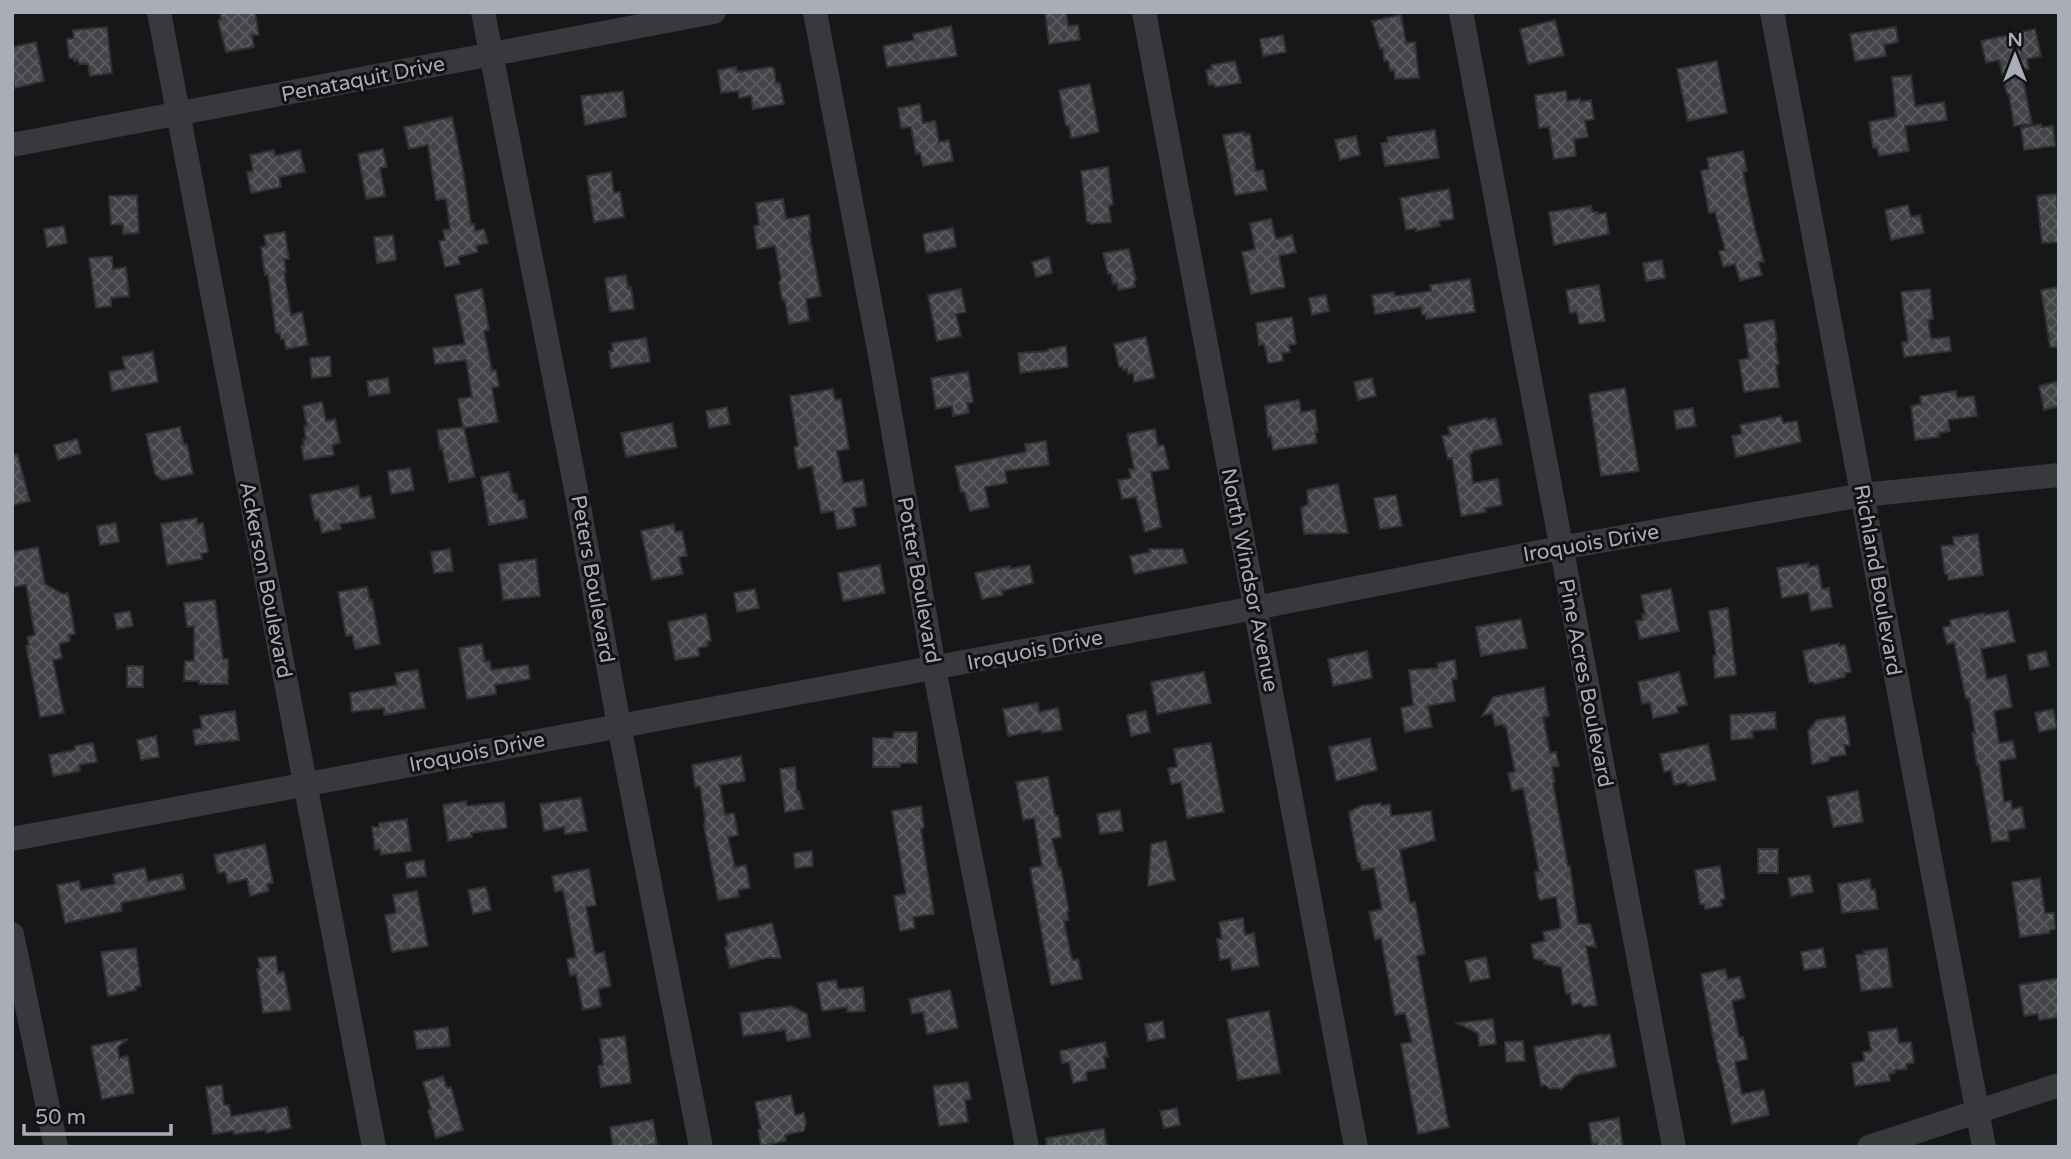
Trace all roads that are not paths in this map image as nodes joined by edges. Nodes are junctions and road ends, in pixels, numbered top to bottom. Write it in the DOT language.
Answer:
graph roads {
  1 [pos="159,12"];
  2 [pos="484,12"];
  3 [pos="713,12"];
  4 [pos="815,12"];
  5 [pos="1144,12"];
  6 [pos="1461,12"];
  7 [pos="1772,12"];
  8 [pos="491,55"];
  9 [pos="178,114"];
  10 [pos="12,145"];
  11 [pos="2059,475"];
  12 [pos="1863,495"];
  13 [pos="1560,548"];
  14 [pos="1255,608"];
  15 [pos="934,668"];
  16 [pos="619,725"];
  17 [pos="306,785"];
  18 [pos="12,839"];
  19 [pos="12,934"];
  20 [pos="2059,1085"];
  21 [pos="1977,1112"];
  22 [pos="56,1147"];
  23 [pos="374,1147"];
  24 [pos="701,1147"];
  25 [pos="1027,1147"];
  26 [pos="1356,1147"];
  27 [pos="1674,1147"];
  28 [pos="1869,1147"];
  29 [pos="1984,1147"];
  1 -- 9 [label="street, Ackerson Boulevard"];
  2 -- 8 [label="street, Peters Boulevard"];
  3 -- 8 [label="street, Penataquit Drive"];
  4 -- 15 [label="street, Potter Boulevard"];
  5 -- 14 [label="street, North Windsor Avenue"];
  6 -- 13 [label="street, Pine Acres Boulevard"];
  7 -- 12 [label="street, Richland Boulevard"];
  8 -- 9 [label="street, Penataquit Drive"];
  8 -- 16 [label="street, Peters Boulevard"];
  9 -- 10 [label="street, Penataquit Drive"];
  9 -- 17 [label="street, Ackerson Boulevard"];
  11 -- 12 [label="street, Iroquois Drive"];
  12 -- 13 [label="street, Iroquois Drive"];
  12 -- 21 [label="street, Richland Boulevard"];
  13 -- 14 [label="street, Iroquois Drive"];
  13 -- 27 [label="street, Pine Acres Boulevard"];
  14 -- 15 [label="street, Iroquois Drive"];
  14 -- 26 [label="street, North Windsor Avenue"];
  15 -- 16 [label="street, Iroquois Drive"];
  15 -- 25 [label="street, Potter Boulevard"];
  16 -- 17 [label="street, Iroquois Drive"];
  16 -- 24 [label="street, Peters Boulevard"];
  17 -- 18 [label="street, Iroquois Drive"];
  17 -- 23 [label="street, Ackerson Boulevard"];
  19 -- 22 [label="street"];
  20 -- 21 [label="street"];
  21 -- 28 [label="street"];
  21 -- 29 [label="street, Richland Boulevard"];
}
